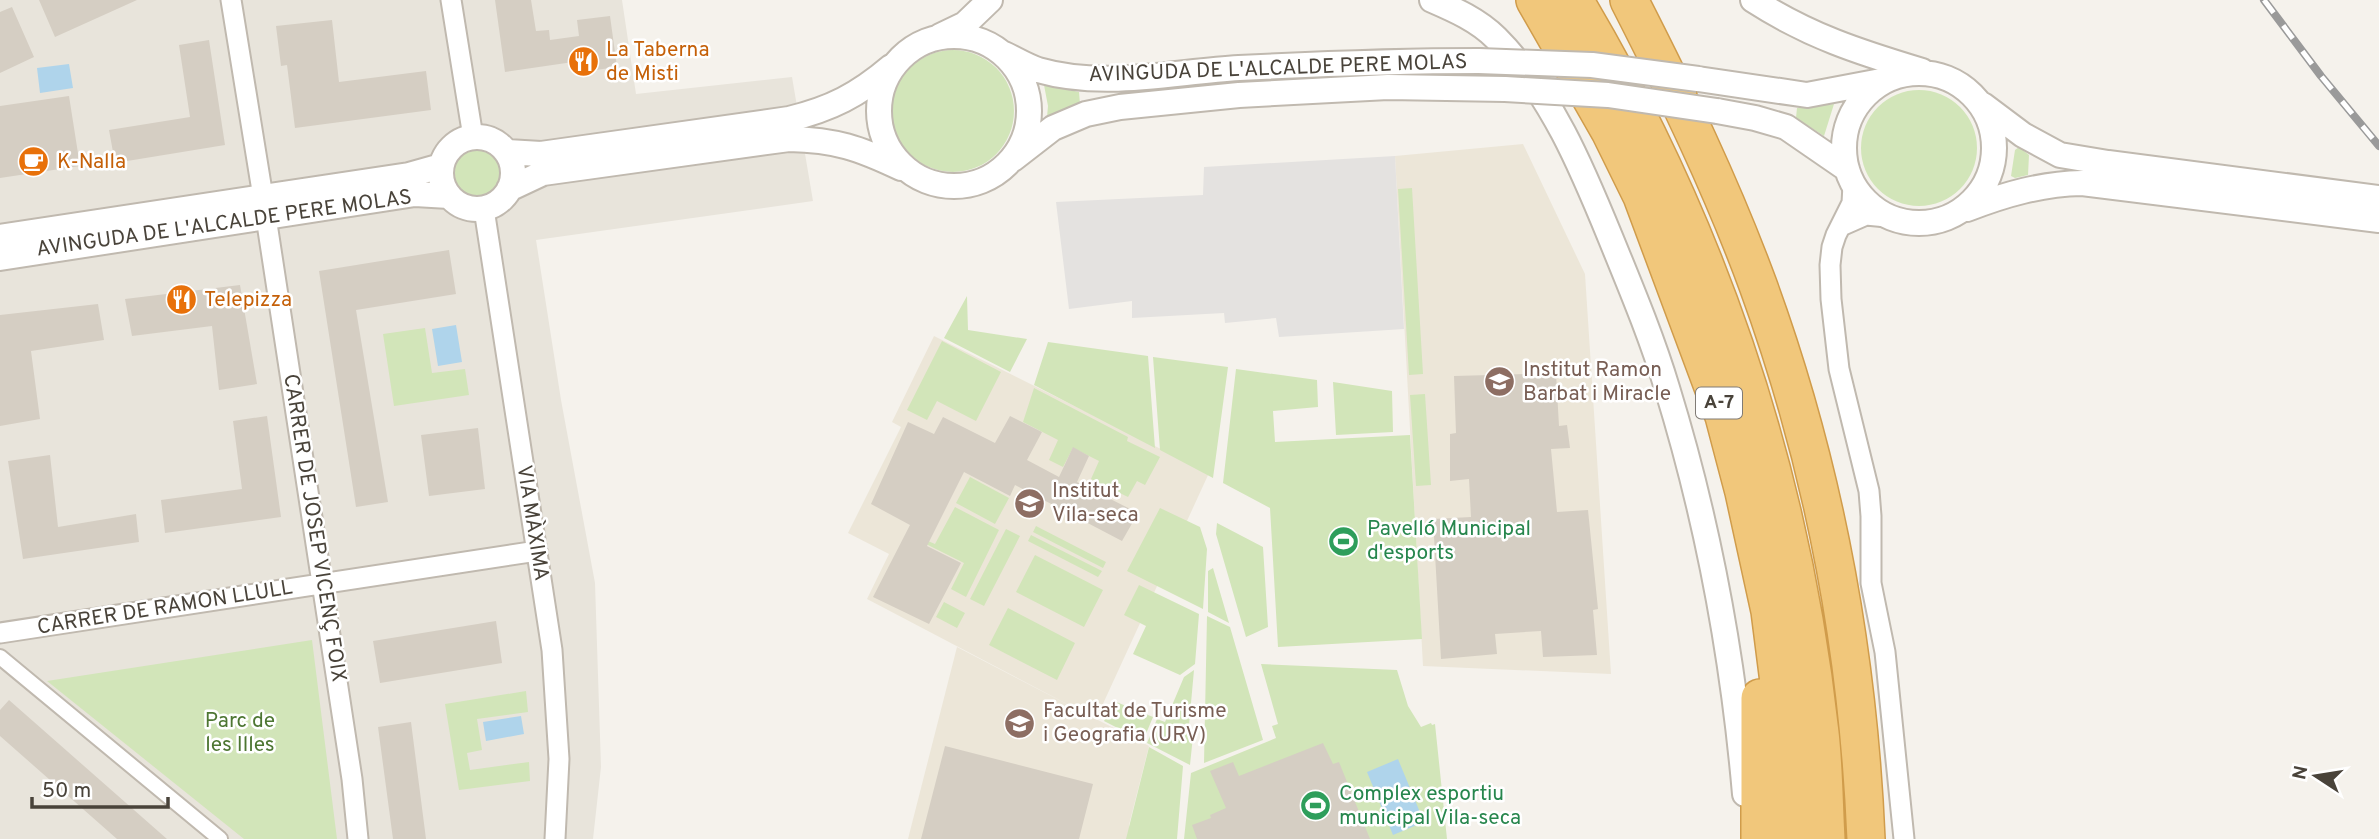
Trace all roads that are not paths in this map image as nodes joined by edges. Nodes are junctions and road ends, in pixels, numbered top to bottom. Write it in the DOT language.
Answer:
graph roads {
  1 [pos="231,0"];
  2 [pos="451,0"];
  3 [pos="990,0"];
  4 [pos="1432,0"];
  5 [pos="1535,0"];
  6 [pos="1574,0"];
  7 [pos="1629,0"];
  8 [pos="1753,0"];
  9 [pos="937,37"];
  10 [pos="1004,54"];
  11 [pos="897,62"];
  12 [pos="1940,76"];
  13 [pos="1888,80"];
  14 [pos="1978,100"];
  15 [pos="472,137"];
  16 [pos="506,152"];
  17 [pos="1013,159"];
  18 [pos="441,166"];
  19 [pos="908,172"];
  20 [pos="1850,177"];
  21 [pos="509,189"];
  22 [pos="449,197"];
  23 [pos="2375,197"];
  24 [pos="265,207"];
  25 [pos="484,209"];
  26 [pos="1960,212"];
  27 [pos="1887,217"];
  28 [pos="2379,220"];
  29 [pos="1841,226"];
  30 [pos="0,237"];
  31 [pos="0,258"];
  32 [pos="1724,416"];
  33 [pos="537,551"];
  34 [pos="322,584"];
  35 [pos="0,633"];
  36 [pos="0,657"];
  37 [pos="1821,736"];
  38 [pos="220,839"];
  39 [pos="358,839"];
  40 [pos="555,839"];
  41 [pos="1747,839"];
  42 [pos="1760,839"];
  43 [pos="1793,839"];
  44 [pos="1826,839"];
  45 [pos="1840,839"];
  46 [pos="1866,839"];
  47 [pos="1904,839"];
  1 -- 24 [label="street, CARRER DE JOSEP VICENÇ FOIX"];
  2 -- 15 [label="street"];
  3 -- 9 [label="street"];
  4 -- 41 [label="street"];
  5 -- 32 [label="highway, A-7"];
  6 -- 37 [label="highway, A-7"];
  7 -- 46 [label="highway"];
  8 -- 12 [label="street"];
  9 -- 10 [label="street"];
  9 -- 11 [label="street"];
  10 -- 13 [label="street, AVINGUDA DE L'ALCALDE PERE MOLAS, bridge"];
  10 -- 17 [label="street"];
  11 -- 16 [label="street"];
  11 -- 19 [label="street"];
  12 -- 13 [label="street"];
  12 -- 14 [label="street"];
  13 -- 20 [label="street"];
  14 -- 23 [label="street"];
  14 -- 26 [label="street"];
  15 -- 16 [label="street"];
  15 -- 18 [label="street"];
  16 -- 21 [label="street"];
  17 -- 19 [label="street"];
  17 -- 20 [label="street, AVINGUDA DE L'ALCALDE PERE MOLAS, bridge"];
  18 -- 22 [label="street"];
  18 -- 24 [label="street, AVINGUDA DE L'ALCALDE PERE MOLAS"];
  19 -- 21 [label="street"];
  20 -- 27 [label="street"];
  20 -- 29 [label="street"];
  21 -- 25 [label="street"];
  22 -- 24 [label="street, AVINGUDA DE L'ALCALDE PERE MOLAS"];
  22 -- 25 [label="street"];
  24 -- 30 [label="street, AVINGUDA DE L'ALCALDE PERE MOLAS"];
  24 -- 31 [label="street, AVINGUDA DE L'ALCALDE PERE MOLAS"];
  24 -- 34 [label="street, CARRER DE JOSEP VICENÇ FOIX"];
  25 -- 33 [label="street, VIA MÀXIMA"];
  26 -- 27 [label="street"];
  26 -- 28 [label="street"];
  27 -- 29 [label="street"];
  29 -- 47 [label="street"];
  32 -- 42 [label="highway"];
  32 -- 43 [label="highway, A-7"];
  33 -- 34 [label="street, CARRER DE RAMON LLULL"];
  33 -- 40 [label="street, VIA MÀXIMA"];
  34 -- 35 [label="street, CARRER DE RAMON LLULL"];
  34 -- 39 [label="street, CARRER DE JOSEP VICENÇ FOIX"];
  36 -- 38 [label="street"];
  37 -- 44 [label="highway, A-7"];
  37 -- 45 [label="highway"];
}
